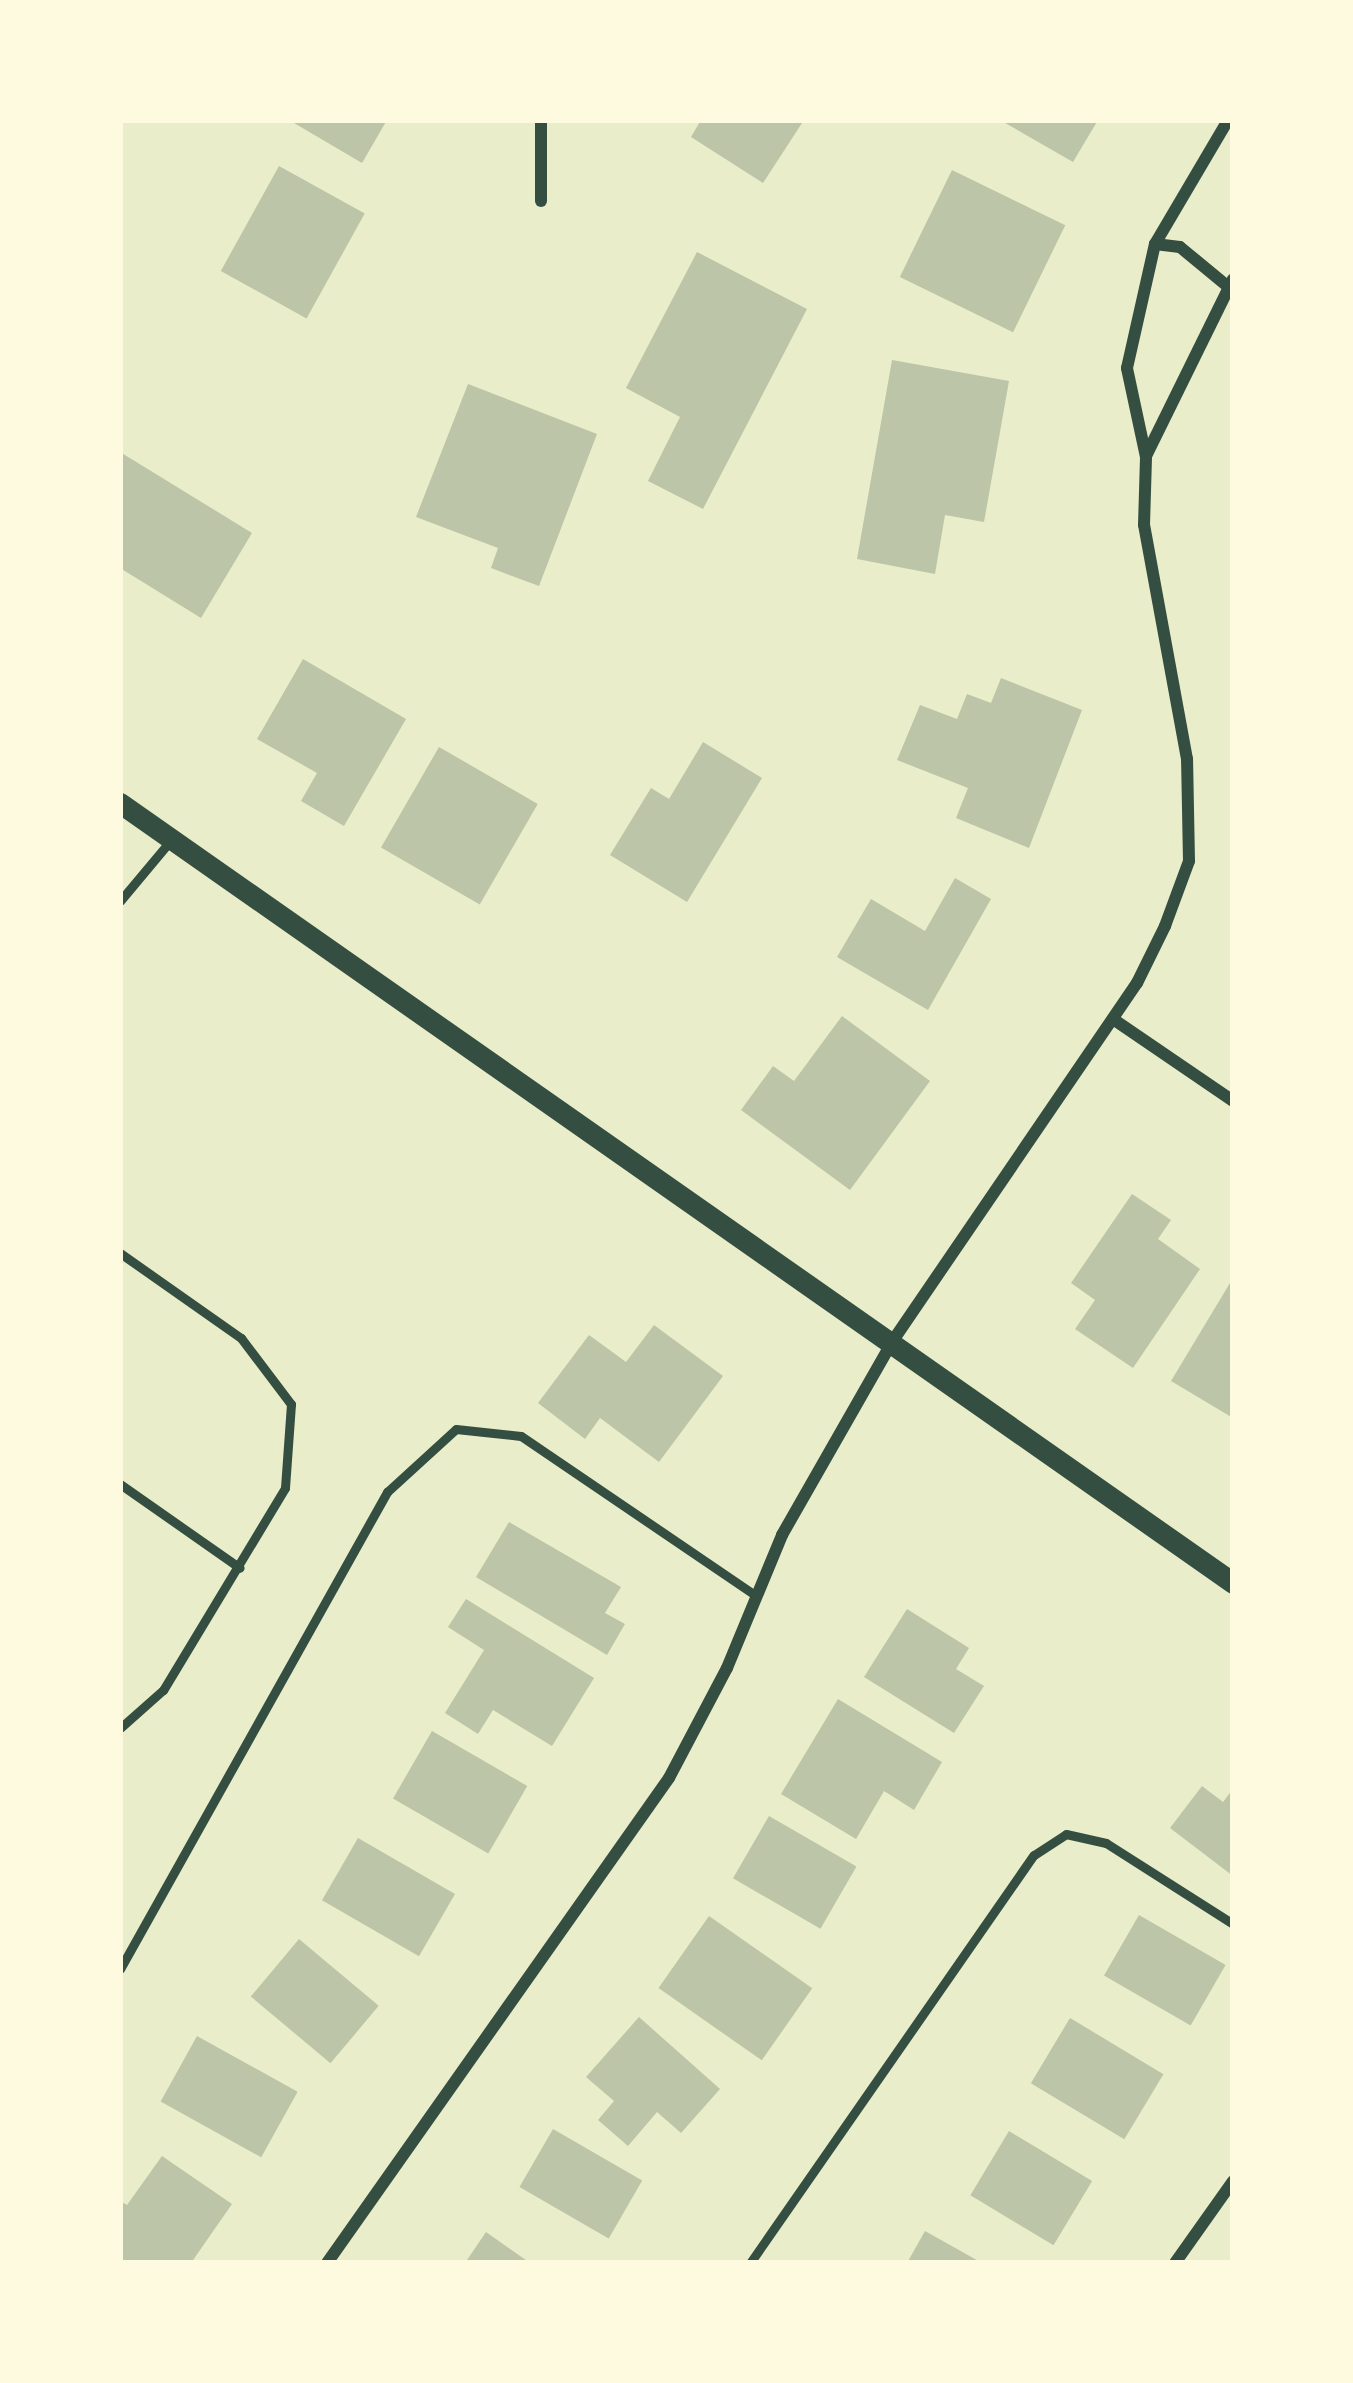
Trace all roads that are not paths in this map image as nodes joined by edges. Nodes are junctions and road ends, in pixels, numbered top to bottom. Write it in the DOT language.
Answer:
graph roads {
  1 [pos="541,120"];
  2 [pos="1228,120"];
  3 [pos="541,201"];
  4 [pos="1155,244"];
  5 [pos="1231,286"];
  6 [pos="1146,457"];
  7 [pos="120,803"];
  8 [pos="172,839"];
  9 [pos="120,901"];
  10 [pos="1113,1019"];
  11 [pos="1233,1101"];
  12 [pos="120,1253"];
  13 [pos="892,1342"];
  14 [pos="120,1484"];
  15 [pos="240,1568"];
  16 [pos="1233,1583"];
  17 [pos="756,1596"];
  18 [pos="120,1728"];
  19 [pos="1233,1924"];
  20 [pos="120,1969"];
  21 [pos="1233,2181"];
  22 [pos="327,2263"];
  23 [pos="750,2263"];
  24 [pos="1175,2263"];
  1 -- 3 [label="street"];
  2 -- 4 [label="street"];
  4 -- 5 [label="street"];
  4 -- 6 [label="street"];
  5 -- 6 [label="street"];
  6 -- 10 [label="street"];
  7 -- 8 [label="street"];
  8 -- 9 [label="lane"];
  8 -- 13 [label="street"];
  10 -- 11 [label="street"];
  10 -- 13 [label="street"];
  12 -- 15 [label="lane"];
  13 -- 16 [label="street"];
  13 -- 17 [label="street"];
  14 -- 15 [label="lane"];
  15 -- 18 [label="lane"];
  17 -- 20 [label="lane"];
  17 -- 22 [label="street"];
  19 -- 23 [label="lane"];
  21 -- 24 [label="street"];
}
